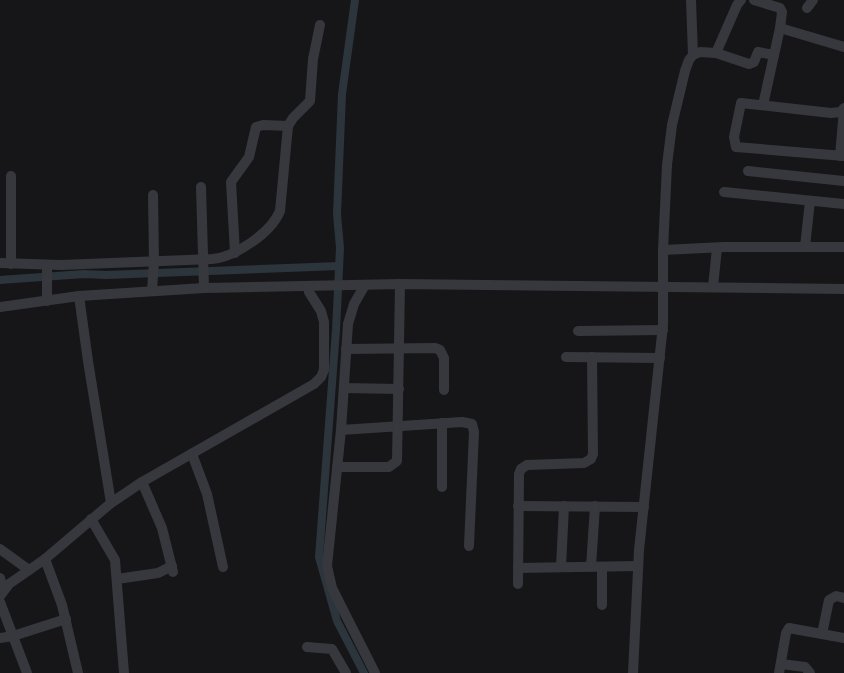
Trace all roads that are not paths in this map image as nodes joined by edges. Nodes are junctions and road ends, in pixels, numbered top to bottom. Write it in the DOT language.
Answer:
graph roads {
  1 [pos="691,0"];
  2 [pos="741,0"];
  3 [pos="754,0"];
  4 [pos="320,25"];
  5 [pos="780,28"];
  6 [pos="844,47"];
  7 [pos="716,53"];
  8 [pos="693,55"];
  9 [pos="774,55"];
  10 [pos="763,105"];
  11 [pos="844,109"];
  12 [pos="288,126"];
  13 [pos="842,156"];
  14 [pos="748,171"];
  15 [pos="11,176"];
  16 [pos="844,181"];
  17 [pos="201,187"];
  18 [pos="723,192"];
  19 [pos="153,195"];
  20 [pos="810,201"];
  21 [pos="844,204"];
  22 [pos="805,247"];
  23 [pos="844,247"];
  24 [pos="717,248"];
  25 [pos="663,250"];
  26 [pos="235,253"];
  27 [pos="5,263"];
  28 [pos="204,273"];
  29 [pos="47,274"];
  30 [pos="153,276"];
  31 [pos="400,284"];
  32 [pos="362,285"];
  33 [pos="664,285"];
  34 [pos="713,286"];
  35 [pos="314,287"];
  36 [pos="844,289"];
  37 [pos="79,296"];
  38 [pos="47,301"];
  39 [pos="0,307"];
  40 [pos="663,330"];
  41 [pos="578,331"];
  42 [pos="399,348"];
  43 [pos="346,349"];
  44 [pos="566,357"];
  45 [pos="592,357"];
  46 [pos="660,358"];
  47 [pos="344,388"];
  48 [pos="399,389"];
  49 [pos="444,390"];
  50 [pos="442,423"];
  51 [pos="398,426"];
  52 [pos="341,430"];
  53 [pos="192,453"];
  54 [pos="337,467"];
  55 [pos="142,482"];
  56 [pos="442,487"];
  57 [pos="111,503"];
  58 [pos="518,506"];
  59 [pos="564,506"];
  60 [pos="596,506"];
  61 [pos="644,507"];
  62 [pos="91,519"];
  63 [pos="469,546"];
  64 [pos="0,549"];
  65 [pos="45,559"];
  66 [pos="638,566"];
  67 [pos="223,567"];
  68 [pos="561,567"];
  69 [pos="597,567"];
  70 [pos="518,568"];
  71 [pos="29,570"];
  72 [pos="0,578"];
  73 [pos="117,579"];
  74 [pos="518,584"];
  75 [pos="2,593"];
  76 [pos="844,598"];
  77 [pos="0,602"];
  78 [pos="602,604"];
  79 [pos="66,619"];
  80 [pos="822,634"];
  81 [pos="13,636"];
  82 [pos="0,638"];
  83 [pos="844,638"];
  84 [pos="307,647"];
  85 [pos="780,669"];
  86 [pos="27,673"];
  87 [pos="78,673"];
  88 [pos="124,673"];
  89 [pos="346,673"];
  90 [pos="375,673"];
  91 [pos="633,673"];
  92 [pos="810,673"];
  1 -- 8 [label="street"];
  2 -- 7 [label="street"];
  3 -- 5 [label="street"];
  4 -- 12 [label="street"];
  5 -- 6 [label="street"];
  5 -- 9 [label="street"];
  7 -- 8 [label="street"];
  7 -- 9 [label="street"];
  8 -- 25 [label="street"];
  9 -- 10 [label="street"];
  10 -- 11 [label="street"];
  10 -- 13 [label="street"];
  11 -- 13 [label="street"];
  12 -- 26 [label="street"];
  12 -- 26 [label="street"];
  14 -- 16 [label="street"];
  15 -- 27 [label="street"];
  17 -- 28 [label="street"];
  18 -- 20 [label="street"];
  19 -- 30 [label="street"];
  20 -- 21 [label="street"];
  20 -- 22 [label="street"];
  22 -- 23 [label="street"];
  22 -- 24 [label="street"];
  24 -- 25 [label="street"];
  24 -- 34 [label="street"];
  25 -- 33 [label="street"];
  26 -- 28 [label="street"];
  27 -- 29 [label="street"];
  28 -- 30 [label="street"];
  28 -- 30 [label="street"];
  28 -- 35 [label="street"];
  29 -- 30 [label="street"];
  29 -- 38 [label="street"];
  30 -- 37 [label="street"];
  31 -- 32 [label="street"];
  31 -- 33 [label="street"];
  31 -- 42 [label="street"];
  32 -- 35 [label="street"];
  32 -- 43 [label="street"];
  33 -- 34 [label="street"];
  33 -- 40 [label="street"];
  34 -- 36 [label="street"];
  35 -- 53 [label="street"];
  37 -- 38 [label="street"];
  37 -- 57 [label="street"];
  38 -- 39 [label="street"];
  40 -- 41 [label="street"];
  40 -- 46 [label="street"];
  42 -- 43 [label="street"];
  42 -- 48 [label="street"];
  42 -- 49 [label="street"];
  43 -- 47 [label="street"];
  44 -- 45 [label="street"];
  45 -- 46 [label="street"];
  45 -- 58 [label="street"];
  46 -- 61 [label="street"];
  47 -- 48 [label="street"];
  47 -- 52 [label="street"];
  48 -- 51 [label="street"];
  50 -- 51 [label="street"];
  50 -- 56 [label="street"];
  50 -- 63 [label="street"];
  51 -- 52 [label="street"];
  51 -- 54 [label="street"];
  52 -- 54 [label="street"];
  53 -- 55 [label="street"];
  53 -- 67 [label="street"];
  54 -- 90 [label="street"];
  55 -- 57 [label="street"];
  55 -- 73 [label="street"];
  57 -- 62 [label="street"];
  58 -- 59 [label="street"];
  58 -- 70 [label="street"];
  59 -- 60 [label="street"];
  59 -- 68 [label="street"];
  60 -- 61 [label="street"];
  60 -- 69 [label="street"];
  61 -- 66 [label="street"];
  62 -- 65 [label="street"];
  62 -- 73 [label="street"];
  64 -- 71 [label="street"];
  65 -- 71 [label="street"];
  65 -- 79 [label="street"];
  66 -- 69 [label="street"];
  66 -- 91 [label="street"];
  68 -- 69 [label="street"];
  68 -- 70 [label="street"];
  69 -- 78 [label="street"];
  70 -- 74 [label="street"];
  71 -- 75 [label="street"];
  72 -- 75 [label="street"];
  73 -- 88 [label="street"];
  76 -- 80 [label="street"];
  77 -- 81 [label="street"];
  79 -- 81 [label="street"];
  79 -- 87 [label="street"];
  80 -- 83 [label="street"];
  80 -- 85 [label="street"];
  81 -- 82 [label="street"];
  81 -- 86 [label="street"];
  84 -- 89 [label="street"];
  85 -- 92 [label="street"];
}
